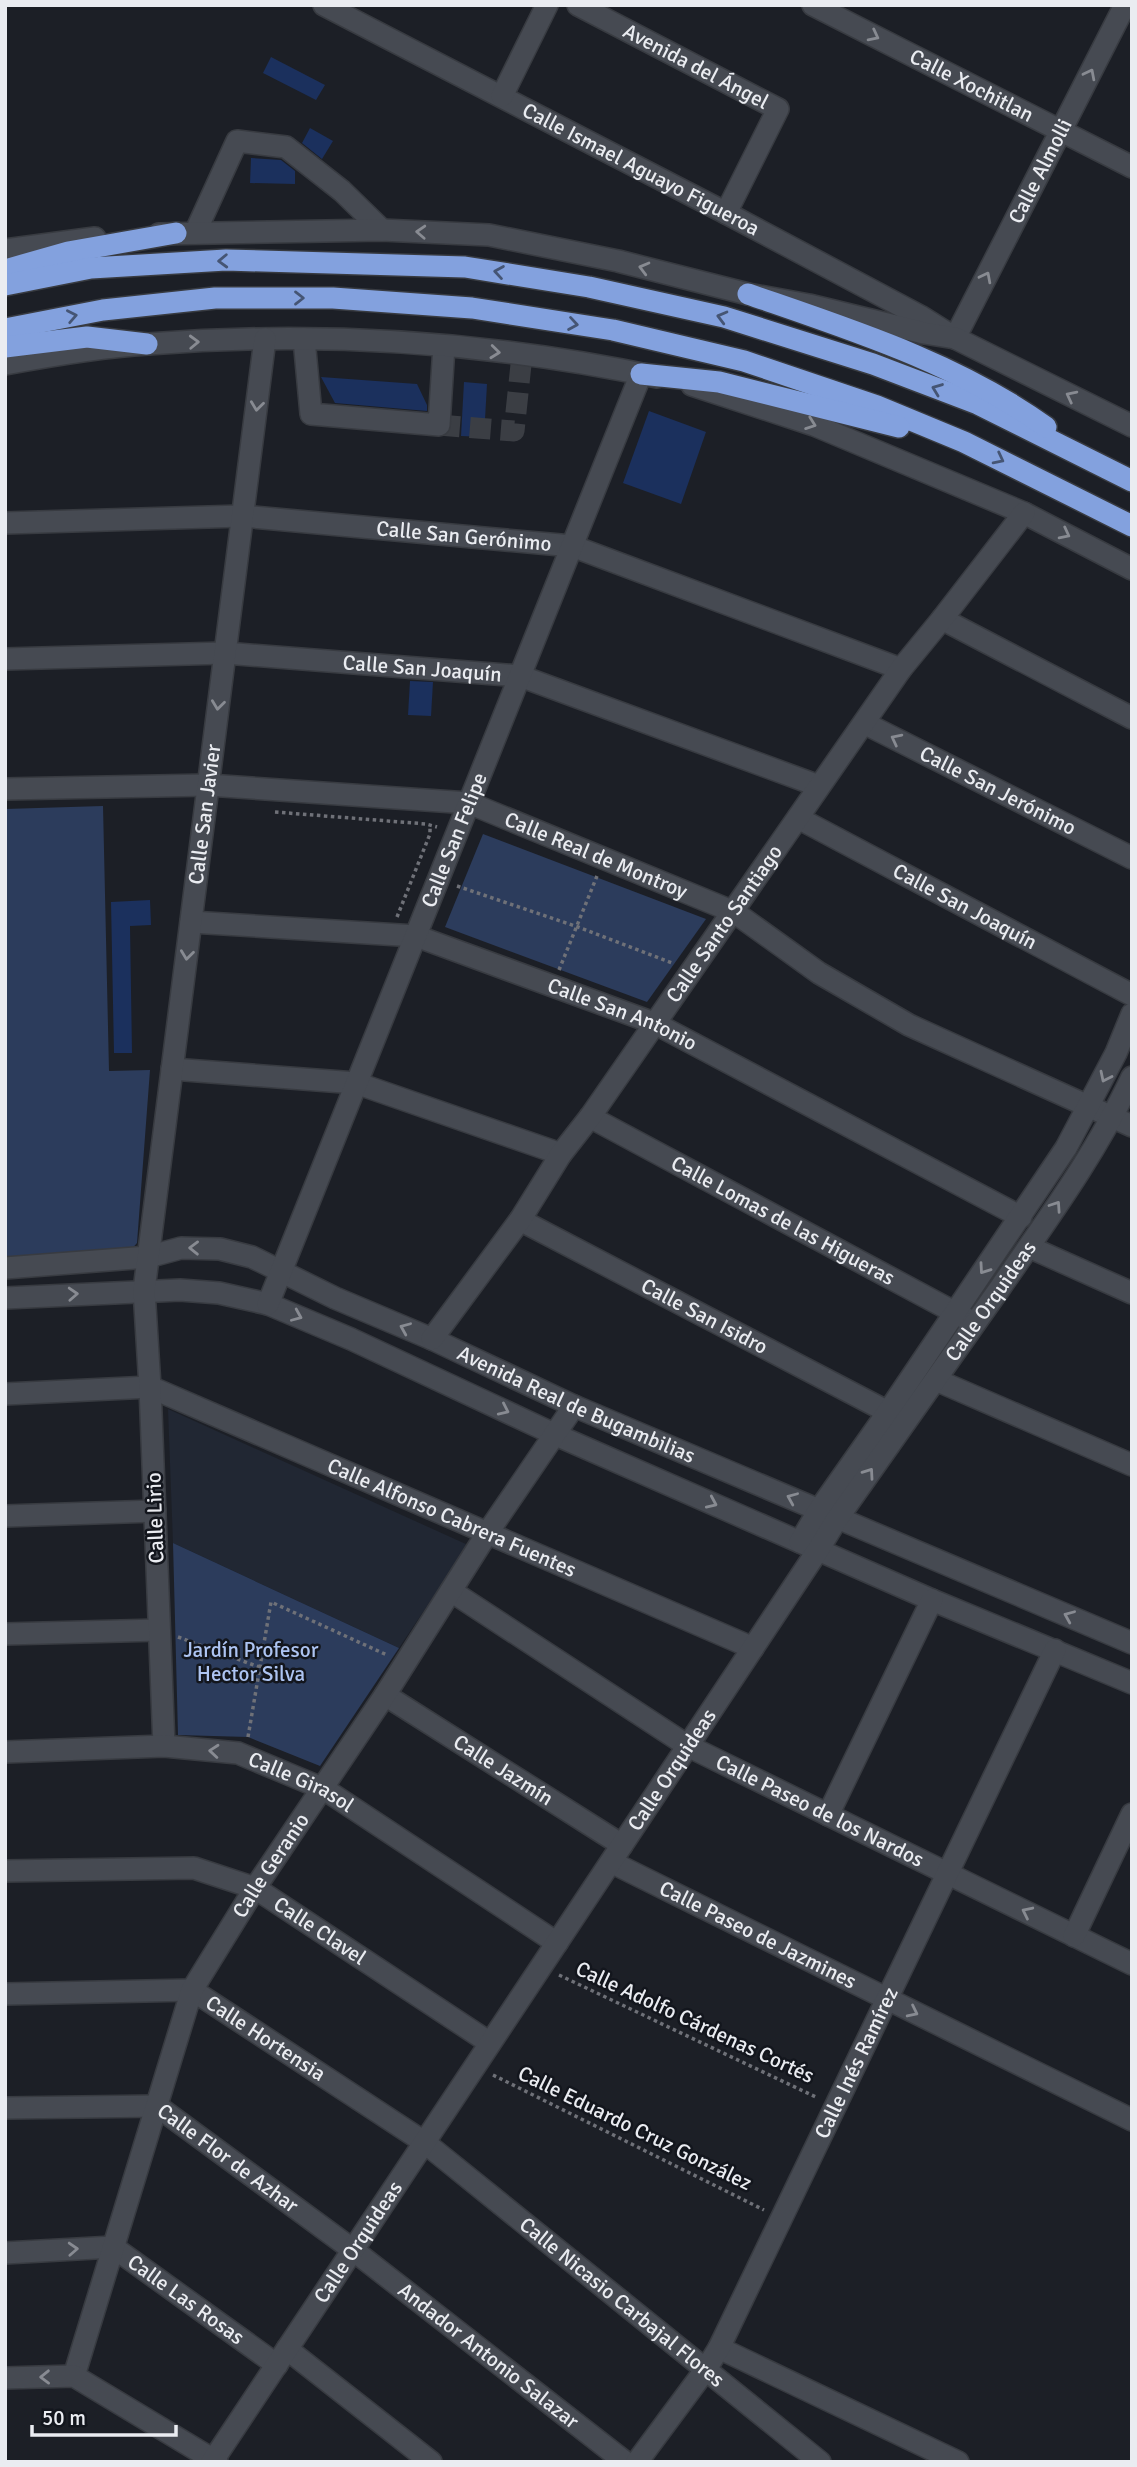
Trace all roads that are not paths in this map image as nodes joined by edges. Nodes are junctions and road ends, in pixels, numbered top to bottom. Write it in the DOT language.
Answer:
graph roads {
  1 [pos="324,5"];
  2 [pos="548,5"];
  3 [pos="578,5"];
  4 [pos="813,5"];
  5 [pos="1125,5"];
  6 [pos="502,96"];
  7 [pos="1061,131"];
  8 [pos="1132,167"];
  9 [pos="726,213"];
  10 [pos="382,230"];
  11 [pos="185,233"];
  12 [pos="5,250"];
  13 [pos="5,270"];
  14 [pos="5,285"];
  15 [pos="748,294"];
  16 [pos="5,329"];
  17 [pos="955,338"];
  18 [pos="265,339"];
  19 [pos="304,339"];
  20 [pos="147,344"];
  21 [pos="443,346"];
  22 [pos="5,347"];
  23 [pos="5,364"];
  24 [pos="641,374"];
  25 [pos="1132,426"];
  26 [pos="964,442"];
  27 [pos="1102,467"];
  28 [pos="1132,481"];
  29 [pos="1024,513"];
  30 [pos="242,516"];
  31 [pos="5,523"];
  32 [pos="1132,526"];
  33 [pos="572,546"];
  34 [pos="1132,569"];
  35 [pos="942,620"];
  36 [pos="225,653"];
  37 [pos="5,659"];
  38 [pos="901,669"];
  39 [pos="520,676"];
  40 [pos="1132,718"];
  41 [pos="863,723"];
  42 [pos="208,785"];
  43 [pos="819,786"];
  44 [pos="5,789"];
  45 [pos="469,803"];
  46 [pos="798,818"];
  47 [pos="1132,858"];
  48 [pos="734,912"];
  49 [pos="191,922"];
  50 [pos="416,936"];
  51 [pos="1132,995"];
  52 [pos="1132,1014"];
  53 [pos="654,1023"];
  54 [pos="172,1069"];
  55 [pos="1132,1077"];
  56 [pos="356,1083"];
  57 [pos="1090,1107"];
  58 [pos="590,1117"];
  59 [pos="1123,1122"];
  60 [pos="561,1154"];
  61 [pos="1021,1217"];
  62 [pos="520,1220"];
  63 [pos="1028,1247"];
  64 [pos="148,1257"];
  65 [pos="5,1268"];
  66 [pos="281,1272"];
  67 [pos="144,1290"];
  68 [pos="1132,1293"];
  69 [pos="5,1298"];
  70 [pos="268,1304"];
  71 [pos="954,1312"];
  72 [pos="975,1324"];
  73 [pos="432,1339"];
  74 [pos="936,1380"];
  75 [pos="150,1387"];
  76 [pos="5,1394"];
  77 [pos="574,1406"];
  78 [pos="888,1412"];
  79 [pos="556,1434"];
  80 [pos="1132,1465"];
  81 [pos="155,1511"];
  82 [pos="828,1514"];
  83 [pos="5,1516"];
  84 [pos="488,1532"];
  85 [pos="809,1546"];
  86 [pos="451,1591"];
  87 [pos="932,1600"];
  88 [pos="159,1630"];
  89 [pos="5,1634"];
  90 [pos="1132,1643"];
  91 [pos="753,1648"];
  92 [pos="1055,1650"];
  93 [pos="1132,1683"];
  94 [pos="385,1695"];
  95 [pos="164,1746"];
  96 [pos="688,1746"];
  97 [pos="5,1752"];
  98 [pos="324,1789"];
  99 [pos="828,1815"];
  100 [pos="1132,1815"];
  101 [pos="617,1853"];
  102 [pos="5,1871"];
  103 [pos="947,1874"];
  104 [pos="255,1888"];
  105 [pos="1074,1936"];
  106 [pos="557,1943"];
  107 [pos="1132,1964"];
  108 [pos="192,1990"];
  109 [pos="5,1994"];
  110 [pos="887,1999"];
  111 [pos="490,2043"];
  112 [pos="157,2106"];
  113 [pos="5,2108"];
  114 [pos="1132,2120"];
  115 [pos="424,2142"];
  116 [pos="113,2247"];
  117 [pos="353,2250"];
  118 [pos="5,2253"];
  119 [pos="719,2348"];
  120 [pos="282,2357"];
  121 [pos="706,2369"];
  122 [pos="74,2376"];
  123 [pos="5,2378"];
  124 [pos="214,2461"];
  125 [pos="431,2462"];
  126 [pos="625,2462"];
  127 [pos="637,2462"];
  128 [pos="820,2462"];
  129 [pos="958,2462"];
  1 -- 6 [label="street, Calle Ismael Aguayo Figueroa"];
  2 -- 6 [label="street"];
  3 -- 9 [label="street, Avenida del Ángel"];
  4 -- 7 [label="street, Calle Xochitlan, one-way"];
  7 -- 5 [label="street, Calle Almolli, one-way"];
  6 -- 9 [label="street, Calle Ismael Aguayo Figueroa"];
  7 -- 8 [label="street, Calle Xochitlan"];
  17 -- 7 [label="street, Calle Almolli, one-way"];
  9 -- 17 [label="street, Calle Ismael Aguayo Figueroa"];
  10 -- 11 [label="street"];
  10 -- 11 [label="street"];
  15 -- 10 [label="street, one-way"];
  11 -- 12 [label="street"];
  11 -- 13 [label="highway"];
  27 -- 14 [label="highway, one-way"];
  15 -- 17 [label="street"];
  15 -- 27 [label="highway"];
  16 -- 26 [label="highway, one-way"];
  25 -- 17 [label="street, one-way"];
  18 -- 19 [label="street"];
  20 -- 18 [label="street, one-way"];
  18 -- 30 [label="street, Calle San Javier, one-way"];
  19 -- 21 [label="street"];
  19 -- 21 [label="street"];
  20 -- 22 [label="highway"];
  20 -- 23 [label="street"];
  21 -- 24 [label="street, one-way"];
  24 -- 26 [label="highway"];
  24 -- 29 [label="street, one-way"];
  24 -- 33 [label="street, Calle San Felipe"];
  26 -- 32 [label="highway, one-way"];
  27 -- 28 [label="highway"];
  29 -- 34 [label="street, one-way"];
  29 -- 35 [label="street, Calle Santo Santiago"];
  30 -- 31 [label="street, Calle San Gerónimo"];
  30 -- 33 [label="street, Calle San Gerónimo"];
  30 -- 36 [label="street, Calle San Javier"];
  33 -- 38 [label="street, Calle San Gerónimo"];
  33 -- 39 [label="street, Calle San Felipe"];
  35 -- 38 [label="street, Calle Santo Santiago"];
  35 -- 40 [label="street"];
  36 -- 37 [label="street, Calle San Joaquín"];
  36 -- 39 [label="street, Calle San Joaquín"];
  36 -- 42 [label="street, Calle San Javier, one-way"];
  38 -- 41 [label="street, Calle Santo Santiago"];
  39 -- 43 [label="street, Calle San Joaquín"];
  39 -- 45 [label="street, Calle San Felipe"];
  41 -- 43 [label="street, Calle Santo Santiago"];
  47 -- 41 [label="street, Calle San Jerónimo, one-way"];
  42 -- 44 [label="street, Calle Real de Montroy"];
  42 -- 45 [label="street, Calle Real de Montroy"];
  42 -- 49 [label="street, Calle San Javier"];
  43 -- 46 [label="street, Calle Santo Santiago"];
  45 -- 48 [label="street, Calle Real de Montroy"];
  45 -- 50 [label="street, Calle San Felipe"];
  46 -- 48 [label="street, Calle Santo Santiago"];
  46 -- 51 [label="street, Calle San Joaquín"];
  48 -- 53 [label="street, Calle Santo Santiago"];
  48 -- 57 [label="street, Calle Real de Montroy"];
  49 -- 50 [label="street, Calle San Antonio"];
  49 -- 54 [label="street, Calle San Javier, one-way"];
  50 -- 53 [label="street, Calle San Antonio"];
  50 -- 56 [label="street, Calle San Felipe"];
  52 -- 57 [label="street, Calle Orquideas, one-way"];
  53 -- 58 [label="street, Calle Santo Santiago"];
  53 -- 61 [label="street, Calle San Antonio"];
  54 -- 56 [label="street"];
  54 -- 64 [label="street, Calle San Javier"];
  55 -- 59 [label="street, Calle Orquideas"];
  56 -- 60 [label="street"];
  56 -- 66 [label="street, Calle San Felipe"];
  57 -- 59 [label="street, Calle Real de Montroy"];
  57 -- 61 [label="street, Calle Orquideas"];
  58 -- 60 [label="street, Calle Santo Santiago"];
  58 -- 71 [label="street, Calle Lomas de las Higueras"];
  63 -- 59 [label="street, Calle Orquideas, one-way"];
  60 -- 62 [label="street, Calle Santo Santiago"];
  61 -- 71 [label="street, Calle Orquideas, one-way"];
  62 -- 73 [label="street, Calle Santo Santiago"];
  62 -- 78 [label="street, Calle San Isidro"];
  63 -- 68 [label="street"];
  63 -- 72 [label="street, Calle Orquideas"];
  64 -- 65 [label="street, Avenida Real de Bugambilias"];
  66 -- 64 [label="street, Avenida Real de Bugambilias, one-way"];
  64 -- 67 [label="street, Calle San Javier"];
  66 -- 70 [label="street, Calle San Felipe"];
  73 -- 66 [label="street, Avenida Real de Bugambilias, one-way"];
  69 -- 67 [label="street, Avenida Real de Bugambilias, one-way"];
  67 -- 70 [label="street, Avenida Real de Bugambilias"];
  67 -- 75 [label="street, Calle Lirio"];
  70 -- 79 [label="street, Avenida Real de Bugambilias, one-way"];
  71 -- 72 [label="street, Calle Lomas de las Higueras"];
  71 -- 78 [label="street, Calle Orquideas"];
  72 -- 74 [label="street, Calle Orquideas"];
  73 -- 77 [label="street, Avenida Real de Bugambilias"];
  74 -- 80 [label="street"];
  82 -- 74 [label="street, Calle Orquideas, one-way"];
  75 -- 76 [label="street"];
  75 -- 81 [label="street, Calle Lirio"];
  75 -- 84 [label="street, Calle Alfonso Cabrera Fuentes"];
  77 -- 79 [label="street, Calle Geranio"];
  82 -- 77 [label="street, Avenida Real de Bugambilias, one-way"];
  78 -- 82 [label="street, Calle Orquideas"];
  79 -- 84 [label="street, Calle Geranio"];
  79 -- 85 [label="street, Avenida Real de Bugambilias, one-way"];
  81 -- 83 [label="street"];
  81 -- 88 [label="street, Calle Lirio"];
  82 -- 85 [label="street, Calle Orquideas"];
  90 -- 82 [label="street, Avenida Real de Bugambilias, one-way"];
  84 -- 86 [label="street, Calle Geranio"];
  84 -- 91 [label="street, Calle Alfonso Cabrera Fuentes"];
  85 -- 87 [label="street, Avenida Real de Bugambilias"];
  85 -- 91 [label="street, Calle Orquideas"];
  86 -- 94 [label="street, Calle Geranio"];
  86 -- 96 [label="street, Calle Paseo de los Nardos"];
  87 -- 92 [label="street, Avenida Real de Bugambilias"];
  87 -- 99 [label="street"];
  88 -- 89 [label="street"];
  88 -- 95 [label="street, Calle Lirio"];
  91 -- 96 [label="street, Calle Orquideas"];
  92 -- 93 [label="street, Avenida Real de Bugambilias"];
  92 -- 103 [label="street, Calle Inés Ramírez"];
  94 -- 98 [label="street, Calle Geranio"];
  94 -- 101 [label="street, Calle Jazmín"];
  95 -- 97 [label="street, Calle Girasol"];
  98 -- 95 [label="street, Calle Girasol, one-way"];
  96 -- 99 [label="street, Calle Paseo de los Nardos"];
  96 -- 101 [label="street, Calle Orquideas"];
  98 -- 104 [label="street, Calle Geranio"];
  98 -- 106 [label="street, Calle Girasol"];
  99 -- 103 [label="street, Calle Paseo de los Nardos"];
  100 -- 105 [label="street"];
  101 -- 106 [label="street, Calle Orquideas"];
  101 -- 110 [label="street, Calle Paseo de Jazmines"];
  102 -- 104 [label="street, Calle Clavel"];
  105 -- 103 [label="street, Calle Paseo de los Nardos, one-way"];
  103 -- 110 [label="street, Calle Inés Ramírez"];
  104 -- 108 [label="street, Calle Geranio"];
  104 -- 111 [label="street, Calle Clavel"];
  105 -- 107 [label="street, Calle Paseo de los Nardos"];
  106 -- 111 [label="street, Calle Orquideas"];
  108 -- 109 [label="street, Calle Hortensia"];
  108 -- 112 [label="street, Calle Geranio"];
  108 -- 115 [label="street, Calle Hortensia"];
  110 -- 114 [label="street, Calle Paseo de Jazmines, one-way"];
  110 -- 119 [label="street, Calle Inés Ramírez"];
  111 -- 115 [label="street, Calle Orquideas"];
  112 -- 113 [label="street, Calle Flor de Azhar"];
  112 -- 116 [label="street, Calle Geranio"];
  112 -- 117 [label="street, Calle Flor de Azhar"];
  115 -- 117 [label="street, Calle Orquideas"];
  115 -- 121 [label="street, Calle Nicasio Carbajal Flores"];
  118 -- 116 [label="street, Calle Las Rosas, one-way"];
  116 -- 120 [label="street, Calle Las Rosas"];
  116 -- 122 [label="street, Calle Geranio"];
  117 -- 120 [label="street, Calle Orquideas"];
  117 -- 126 [label="street, Andador Antonio Salazar"];
  119 -- 121 [label="street, Calle Inés Ramírez"];
  119 -- 129 [label="street"];
  120 -- 124 [label="street, Calle Orquideas"];
  120 -- 125 [label="street, Calle Las Rosas"];
  121 -- 127 [label="street, Calle Inés Ramírez"];
  121 -- 128 [label="street, Calle Nicasio Carbajal Flores"];
  122 -- 123 [label="street, one-way"];
  122 -- 124 [label="street"];
}
